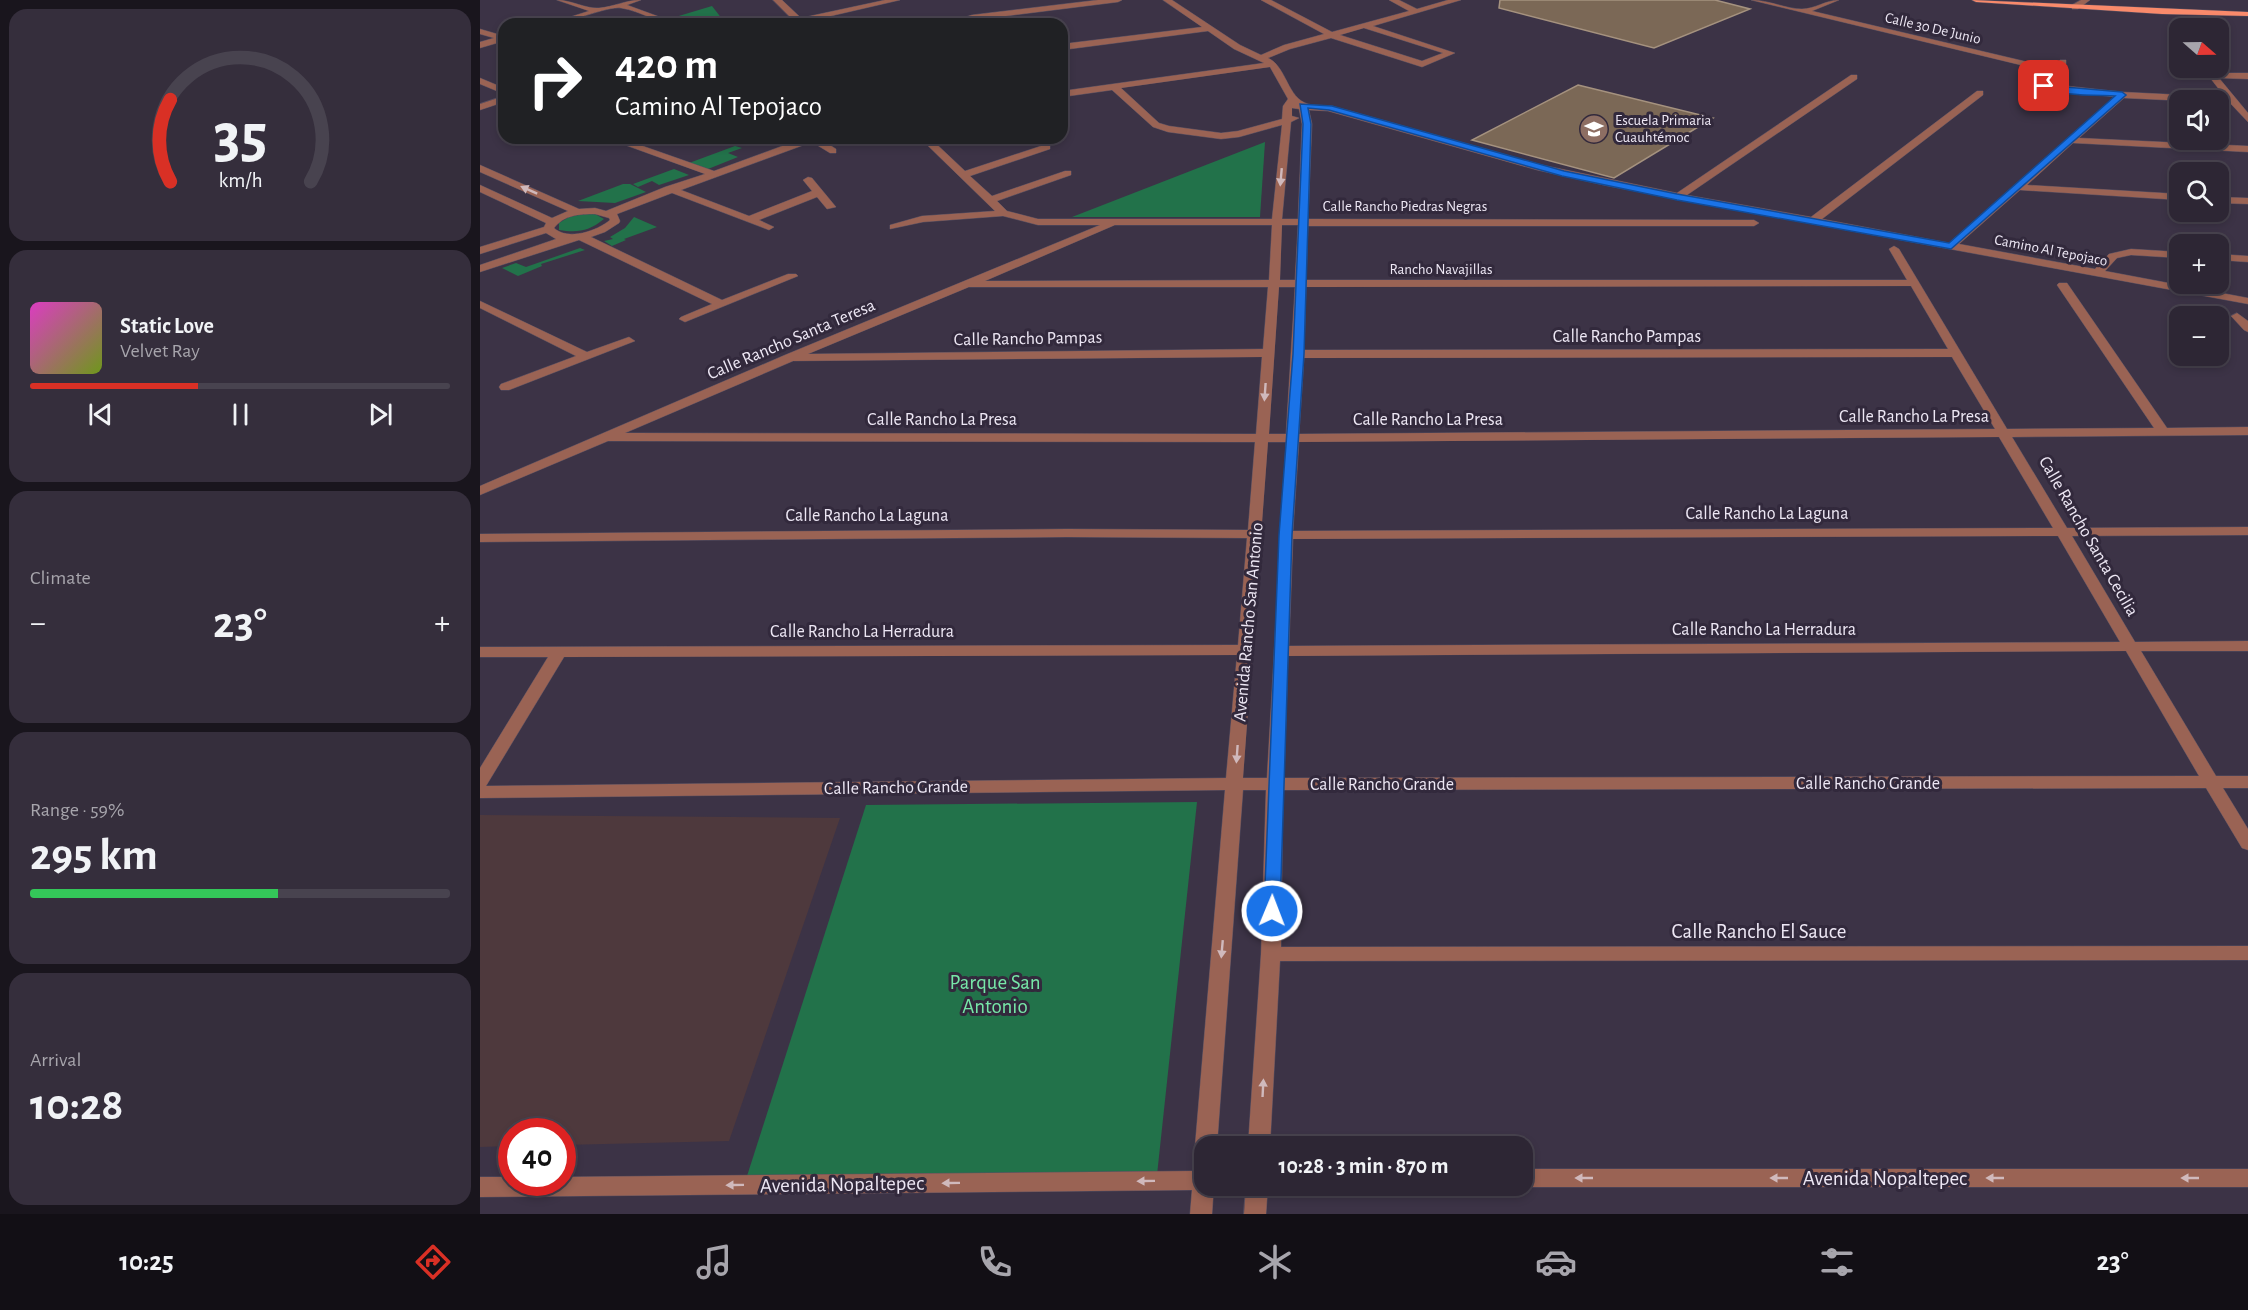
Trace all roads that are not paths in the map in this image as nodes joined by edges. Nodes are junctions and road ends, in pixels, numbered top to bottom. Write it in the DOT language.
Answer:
graph roads {
  1 [pos="561,0"];
  2 [pos="637,0"];
  3 [pos="777,0"];
  4 [pos="896,0"];
  5 [pos="1119,0"];
  6 [pos="1167,0"];
  7 [pos="1265,0"];
  8 [pos="1393,0"];
  9 [pos="1457,0"];
  10 [pos="1755,0"];
  11 [pos="1803,0"];
  12 [pos="1835,0"];
  13 [pos="1976,0"];
  14 [pos="2086,0"];
  15 [pos="620,5"];
  16 [pos="1785,7"];
  17 [pos="2075,7"];
  18 [pos="597,11"];
  19 [pos="1416,11"];
  20 [pos="1805,11"];
  21 [pos="2248,14"];
  22 [pos="573,18"];
  23 [pos="658,18"];
  24 [pos="796,18"];
  25 [pos="817,18"];
  26 [pos="968,18"];
  27 [pos="1365,26"];
  28 [pos="1207,28"];
  29 [pos="480,31"];
  30 [pos="1331,34"];
  31 [pos="498,37"];
  32 [pos="498,39"];
  33 [pos="480,45"];
  34 [pos="1068,47"];
  35 [pos="1261,58"];
  36 [pos="2063,62"];
  37 [pos="1274,64"];
  38 [pos="2055,70"];
  39 [pos="2248,76"];
  40 [pos="1854,77"];
  41 [pos="480,81"];
  42 [pos="1113,86"];
  43 [pos="498,88"];
  44 [pos="1068,93"];
  45 [pos="1980,93"];
  46 [pos="2122,95"];
  47 [pos="2232,100"];
  48 [pos="498,101"];
  49 [pos="480,107"];
  50 [pos="1289,108"];
  51 [pos="1304,111"];
  52 [pos="2248,119"];
  53 [pos="2070,140"];
  54 [pos="627,144"];
  55 [pos="796,144"];
  56 [pos="822,144"];
  57 [pos="931,144"];
  58 [pos="1047,147"];
  59 [pos="2248,149"];
  60 [pos="833,151"];
  61 [pos="480,168"];
  62 [pos="1068,173"];
  63 [pos="713,174"];
  64 [pos="964,175"];
  65 [pos="808,180"];
  66 [pos="2018,187"];
  67 [pos="480,188"];
  68 [pos="669,189"];
  69 [pos="817,193"];
  70 [pos="2169,196"];
  71 [pos="1677,197"];
  72 [pos="2229,200"];
  73 [pos="991,201"];
  74 [pos="2248,201"];
  75 [pos="831,207"];
  76 [pos="578,212"];
  77 [pos="609,213"];
  78 [pos="1003,213"];
  79 [pos="751,219"];
  80 [pos="1277,221"];
  81 [pos="1303,221"];
  82 [pos="1813,221"];
  83 [pos="1117,222"];
  84 [pos="1755,223"];
  85 [pos="550,226"];
  86 [pos="770,227"];
  87 [pos="894,227"];
  88 [pos="575,237"];
  89 [pos="1951,246"];
  90 [pos="1894,249"];
  91 [pos="480,251"];
  92 [pos="2169,254"];
  93 [pos="2229,257"];
  94 [pos="2248,258"];
  95 [pos="480,269"];
  96 [pos="2097,274"];
  97 [pos="792,276"];
  98 [pos="1914,283"];
  99 [pos="967,284"];
  100 [pos="1274,284"];
  101 [pos="1300,284"];
  102 [pos="2063,285"];
  103 [pos="2248,301"];
  104 [pos="480,304"];
  105 [pos="720,304"];
  106 [pos="2237,316"];
  107 [pos="685,319"];
  108 [pos="2248,328"];
  109 [pos="629,341"];
  110 [pos="1268,353"];
  111 [pos="1956,353"];
  112 [pos="1298,354"];
  113 [pos="587,357"];
  114 [pos="789,358"];
  115 [pos="505,387"];
  116 [pos="2163,431"];
  117 [pos="2248,431"];
  118 [pos="2006,434"];
  119 [pos="609,437"];
  120 [pos="1262,438"];
  121 [pos="1292,438"];
  122 [pos="480,491"];
  123 [pos="2062,531"];
  124 [pos="2248,531"];
  125 [pos="1255,534"];
  126 [pos="1286,535"];
  127 [pos="480,537"];
  128 [pos="2131,646"];
  129 [pos="2248,646"];
  130 [pos="1245,650"];
  131 [pos="1281,651"];
  132 [pos="480,652"];
  133 [pos="559,652"];
  134 [pos="480,782"];
  135 [pos="2212,782"];
  136 [pos="2248,782"];
  137 [pos="1235,784"];
  138 [pos="1275,784"];
  139 [pos="480,792"];
  140 [pos="2248,844"];
  141 [pos="2248,953"];
  142 [pos="1271,954"];
  143 [pos="1207,1136"];
  144 [pos="1260,1136"];
  145 [pos="1533,1178"];
  146 [pos="2248,1178"];
  147 [pos="1194,1180"];
  148 [pos="480,1187"];
  149 [pos="1203,1196"];
  150 [pos="1256,1196"];
  151 [pos="1201,1214"];
  152 [pos="1255,1214"];
  1 -- 18 [label="street"];
  2 -- 15 [label="street"];
  3 -- 24 [label="street"];
  4 -- 25 [label="street"];
  5 -- 26 [label="street"];
  6 -- 28 [label="street"];
  7 -- 30 [label="street"];
  8 -- 19 [label="street"];
  9 -- 19 [label="street"];
  10 -- 16 [label="street, Calle 30 De Junio"];
  11 -- 16 [label="street"];
  12 -- 20 [label="street"];
  13 -- 17 [label="main road"];
  14 -- 17 [label="street"];
  15 -- 18 [label="street"];
  15 -- 23 [label="street"];
  16 -- 20 [label="street, Calle 30 De Junio"];
  17 -- 21 [label="main road"];
  18 -- 22 [label="street"];
  19 -- 27 [label="street"];
  20 -- 38 [label="street, Calle 30 De Junio"];
  27 -- 30 [label="street"];
  27 -- 30 [label="street"];
  28 -- 34 [label="street"];
  28 -- 35 [label="street"];
  29 -- 31 [label="street"];
  30 -- 35 [label="street"];
  32 -- 33 [label="street"];
  35 -- 37 [label="street"];
  36 -- 38 [label="street"];
  37 -- 42 [label="street"];
  37 -- 50 [label="street"];
  38 -- 46 [label="street"];
  39 -- 47 [label="street"];
  40 -- 71 [label="street"];
  41 -- 43 [label="street"];
  42 -- 44 [label="street"];
  42 -- 50 [label="street, Camino Al Tepojaco"];
  45 -- 82 [label="street"];
  46 -- 47 [label="street"];
  46 -- 53 [label="street"];
  47 -- 52 [label="street"];
  48 -- 49 [label="street"];
  50 -- 51 [label="street, Camino Al Tepojaco"];
  50 -- 80 [label="street, Avenida Rancho San Antonio, one-way"];
  51 -- 71 [label="street, Camino Al Tepojaco"];
  51 -- 81 [label="street, Avenida Rancho San Antonio"];
  53 -- 59 [label="street"];
  53 -- 66 [label="street"];
  54 -- 63 [label="street"];
  55 -- 63 [label="street"];
  56 -- 60 [label="street"];
  57 -- 64 [label="street"];
  58 -- 64 [label="street"];
  76 -- 61 [label="street, one-way"];
  62 -- 73 [label="street"];
  63 -- 68 [label="street"];
  64 -- 73 [label="street"];
  65 -- 69 [label="street"];
  66 -- 70 [label="street"];
  66 -- 89 [label="street"];
  67 -- 85 [label="street"];
  68 -- 77 [label="street"];
  68 -- 79 [label="street"];
  69 -- 75 [label="street"];
  69 -- 79 [label="street"];
  71 -- 82 [label="street, Camino Al Tepojaco"];
  72 -- 74 [label="street"];
  73 -- 78 [label="street"];
  76 -- 77 [label="street"];
  76 -- 85 [label="street"];
  77 -- 88 [label="street"];
  78 -- 83 [label="street, Calle Rancho Piedras Negras"];
  78 -- 87 [label="street"];
  79 -- 86 [label="street"];
  80 -- 81 [label="street, Calle Rancho Piedras Negras"];
  80 -- 83 [label="street, Calle Rancho Piedras Negras"];
  80 -- 100 [label="street, Avenida Rancho San Antonio"];
  81 -- 84 [label="street, Calle Rancho Piedras Negras"];
  81 -- 101 [label="street, Avenida Rancho San Antonio"];
  82 -- 89 [label="street, Camino Al Tepojaco"];
  83 -- 99 [label="street, Calle Rancho Santa Teresa"];
  85 -- 88 [label="street"];
  85 -- 91 [label="street"];
  88 -- 95 [label="street"];
  88 -- 105 [label="street"];
  89 -- 96 [label="street, Camino Al Tepojaco"];
  90 -- 98 [label="street, Calle Rancho Santa Cecilia"];
  92 -- 96 [label="street"];
  93 -- 94 [label="street"];
  96 -- 103 [label="street, Camino Al Tepojaco"];
  97 -- 105 [label="street"];
  98 -- 101 [label="street, Rancho Navajillas"];
  98 -- 111 [label="street, Calle Rancho Santa Cecilia"];
  99 -- 100 [label="street, Rancho Navajillas"];
  99 -- 114 [label="street, Calle Rancho Santa Teresa"];
  100 -- 101 [label="street, Rancho Navajillas"];
  100 -- 110 [label="street, Avenida Rancho San Antonio"];
  101 -- 112 [label="street, Avenida Rancho San Antonio"];
  102 -- 116 [label="street"];
  104 -- 113 [label="street"];
  105 -- 107 [label="street"];
  106 -- 108 [label="street"];
  109 -- 113 [label="street"];
  110 -- 114 [label="street, Calle Rancho Pampas"];
  110 -- 120 [label="street, Avenida Rancho San Antonio, one-way"];
  111 -- 112 [label="street, Calle Rancho Pampas"];
  111 -- 118 [label="street, Calle Rancho Santa Cecilia"];
  112 -- 121 [label="street, Avenida Rancho San Antonio"];
  113 -- 115 [label="street"];
  114 -- 119 [label="street, Calle Rancho Santa Teresa"];
  116 -- 117 [label="street, Calle Rancho La Presa"];
  116 -- 118 [label="street, Calle Rancho La Presa"];
  118 -- 121 [label="street, Calle Rancho La Presa"];
  118 -- 123 [label="street, Calle Rancho Santa Cecilia"];
  119 -- 120 [label="street, Calle Rancho La Presa"];
  119 -- 122 [label="street, Calle Rancho Santa Teresa"];
  120 -- 121 [label="street, Calle Rancho La Presa"];
  120 -- 125 [label="street, Avenida Rancho San Antonio"];
  121 -- 126 [label="street, Avenida Rancho San Antonio"];
  123 -- 124 [label="street, Calle Rancho La Laguna"];
  123 -- 126 [label="street, Calle Rancho La Laguna"];
  123 -- 128 [label="street, Calle Rancho Santa Cecilia"];
  125 -- 127 [label="street, Calle Rancho La Laguna"];
  125 -- 130 [label="street, Avenida Rancho San Antonio"];
  126 -- 131 [label="street, Avenida Rancho San Antonio"];
  128 -- 129 [label="street, Calle Rancho La Herradura"];
  128 -- 131 [label="street, Calle Rancho La Herradura"];
  128 -- 135 [label="street, Calle Rancho Santa Cecilia"];
  130 -- 133 [label="street, Calle Rancho La Herradura"];
  130 -- 137 [label="street, Avenida Rancho San Antonio, one-way"];
  131 -- 138 [label="street, Avenida Rancho San Antonio"];
  132 -- 133 [label="street, Calle Rancho La Herradura"];
  133 -- 134 [label="street"];
  135 -- 136 [label="street, Calle Rancho Grande"];
  135 -- 138 [label="street, Calle Rancho Grande"];
  135 -- 140 [label="street, Calle Rancho Santa Cecilia"];
  137 -- 138 [label="street, Calle Rancho Grande"];
  137 -- 139 [label="street, Calle Rancho Grande"];
  137 -- 143 [label="street, Avenida Rancho San Antonio, one-way"];
  138 -- 142 [label="street, Avenida Rancho San Antonio"];
  141 -- 142 [label="street, Calle Rancho El Sauce"];
  144 -- 142 [label="street, Avenida Rancho San Antonio, one-way"];
  146 -- 145 [label="street, Avenida Nopaltepec, one-way"];
  147 -- 148 [label="street, Avenida Nopaltepec, one-way"];
  149 -- 151 [label="street"];
  150 -- 152 [label="street"];
}
